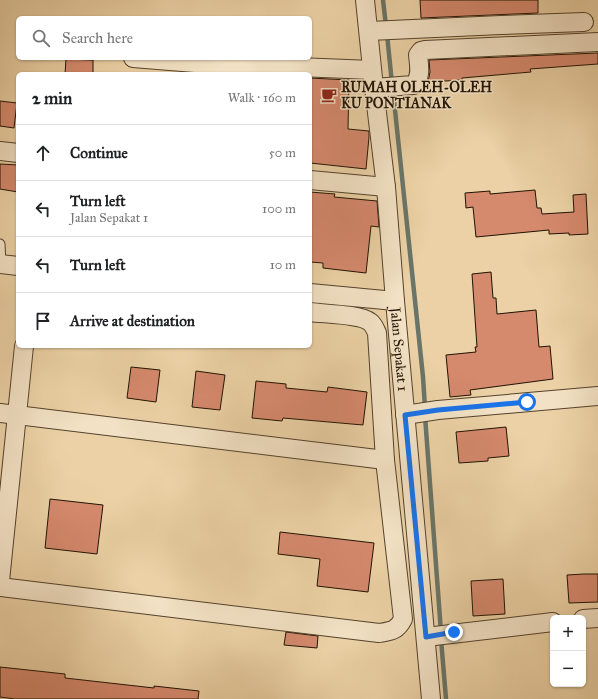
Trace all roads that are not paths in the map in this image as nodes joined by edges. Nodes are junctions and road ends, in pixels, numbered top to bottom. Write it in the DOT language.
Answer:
graph roads {
  1 [pos="365,0"];
  2 [pos="584,22"];
  3 [pos="383,30"];
  4 [pos="598,42"];
  5 [pos="158,60"];
  6 [pos="372,70"];
  7 [pos="387,87"];
  8 [pos="0,151"];
  9 [pos="16,153"];
  10 [pos="312,180"];
  11 [pos="386,187"];
  12 [pos="0,244"];
  13 [pos="6,265"];
  14 [pos="312,293"];
  15 [pos="395,301"];
  16 [pos="312,312"];
  17 [pos="24,348"];
  18 [pos="598,396"];
  19 [pos="9,414"];
  20 [pos="412,414"];
  21 [pos="385,460"];
  22 [pos="0,581"];
  23 [pos="0,587"];
  24 [pos="598,618"];
  25 [pos="586,619"];
  26 [pos="550,622"];
  27 [pos="439,635"];
  28 [pos="431,699"];
  1 -- 3 [label="street, Jalan Sepakat 1"];
  2 -- 3 [label="street"];
  3 -- 6 [label="street, Jalan Sepakat 1"];
  4 -- 7 [label="street"];
  5 -- 6 [label="street"];
  6 -- 7 [label="street, Jalan Sepakat 1"];
  7 -- 11 [label="street, Jalan Sepakat 1"];
  8 -- 9 [label="street"];
  10 -- 11 [label="street"];
  11 -- 15 [label="street, Jalan Sepakat 1"];
  12 -- 13 [label="lane"];
  14 -- 15 [label="street"];
  15 -- 20 [label="street, Jalan Sepakat 1"];
  16 -- 21 [label="street"];
  17 -- 19 [label="street"];
  18 -- 20 [label="street"];
  19 -- 21 [label="street"];
  19 -- 22 [label="street"];
  20 -- 27 [label="street, Jalan Sepakat 1"];
  21 -- 23 [label="street"];
  24 -- 25 [label="street"];
  26 -- 27 [label="street"];
  27 -- 28 [label="street, Jalan Sepakat 1"];
}
